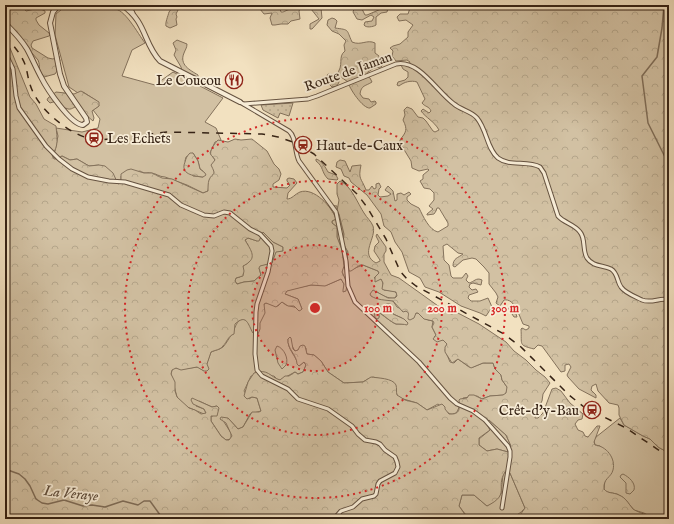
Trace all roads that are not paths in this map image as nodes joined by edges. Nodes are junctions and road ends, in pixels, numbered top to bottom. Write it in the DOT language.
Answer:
graph roads {
  1 [pos="59,5"];
  2 [pos="122,5"];
  3 [pos="129,5"];
  4 [pos="133,13"];
  5 [pos="5,23"];
  6 [pos="5,52"];
  7 [pos="242,103"];
  8 [pos="669,300"];
  9 [pos="502,508"];
  10 [pos="334,519"];
  1 -- 5 [label="street"];
  2 -- 4 [label="street"];
  3 -- 4 [label="street"];
  4 -- 7 [label="street"];
  6 -- 10 [label="street"];
  7 -- 8 [label="street, Route de Jaman"];
  7 -- 9 [label="street"];
}
